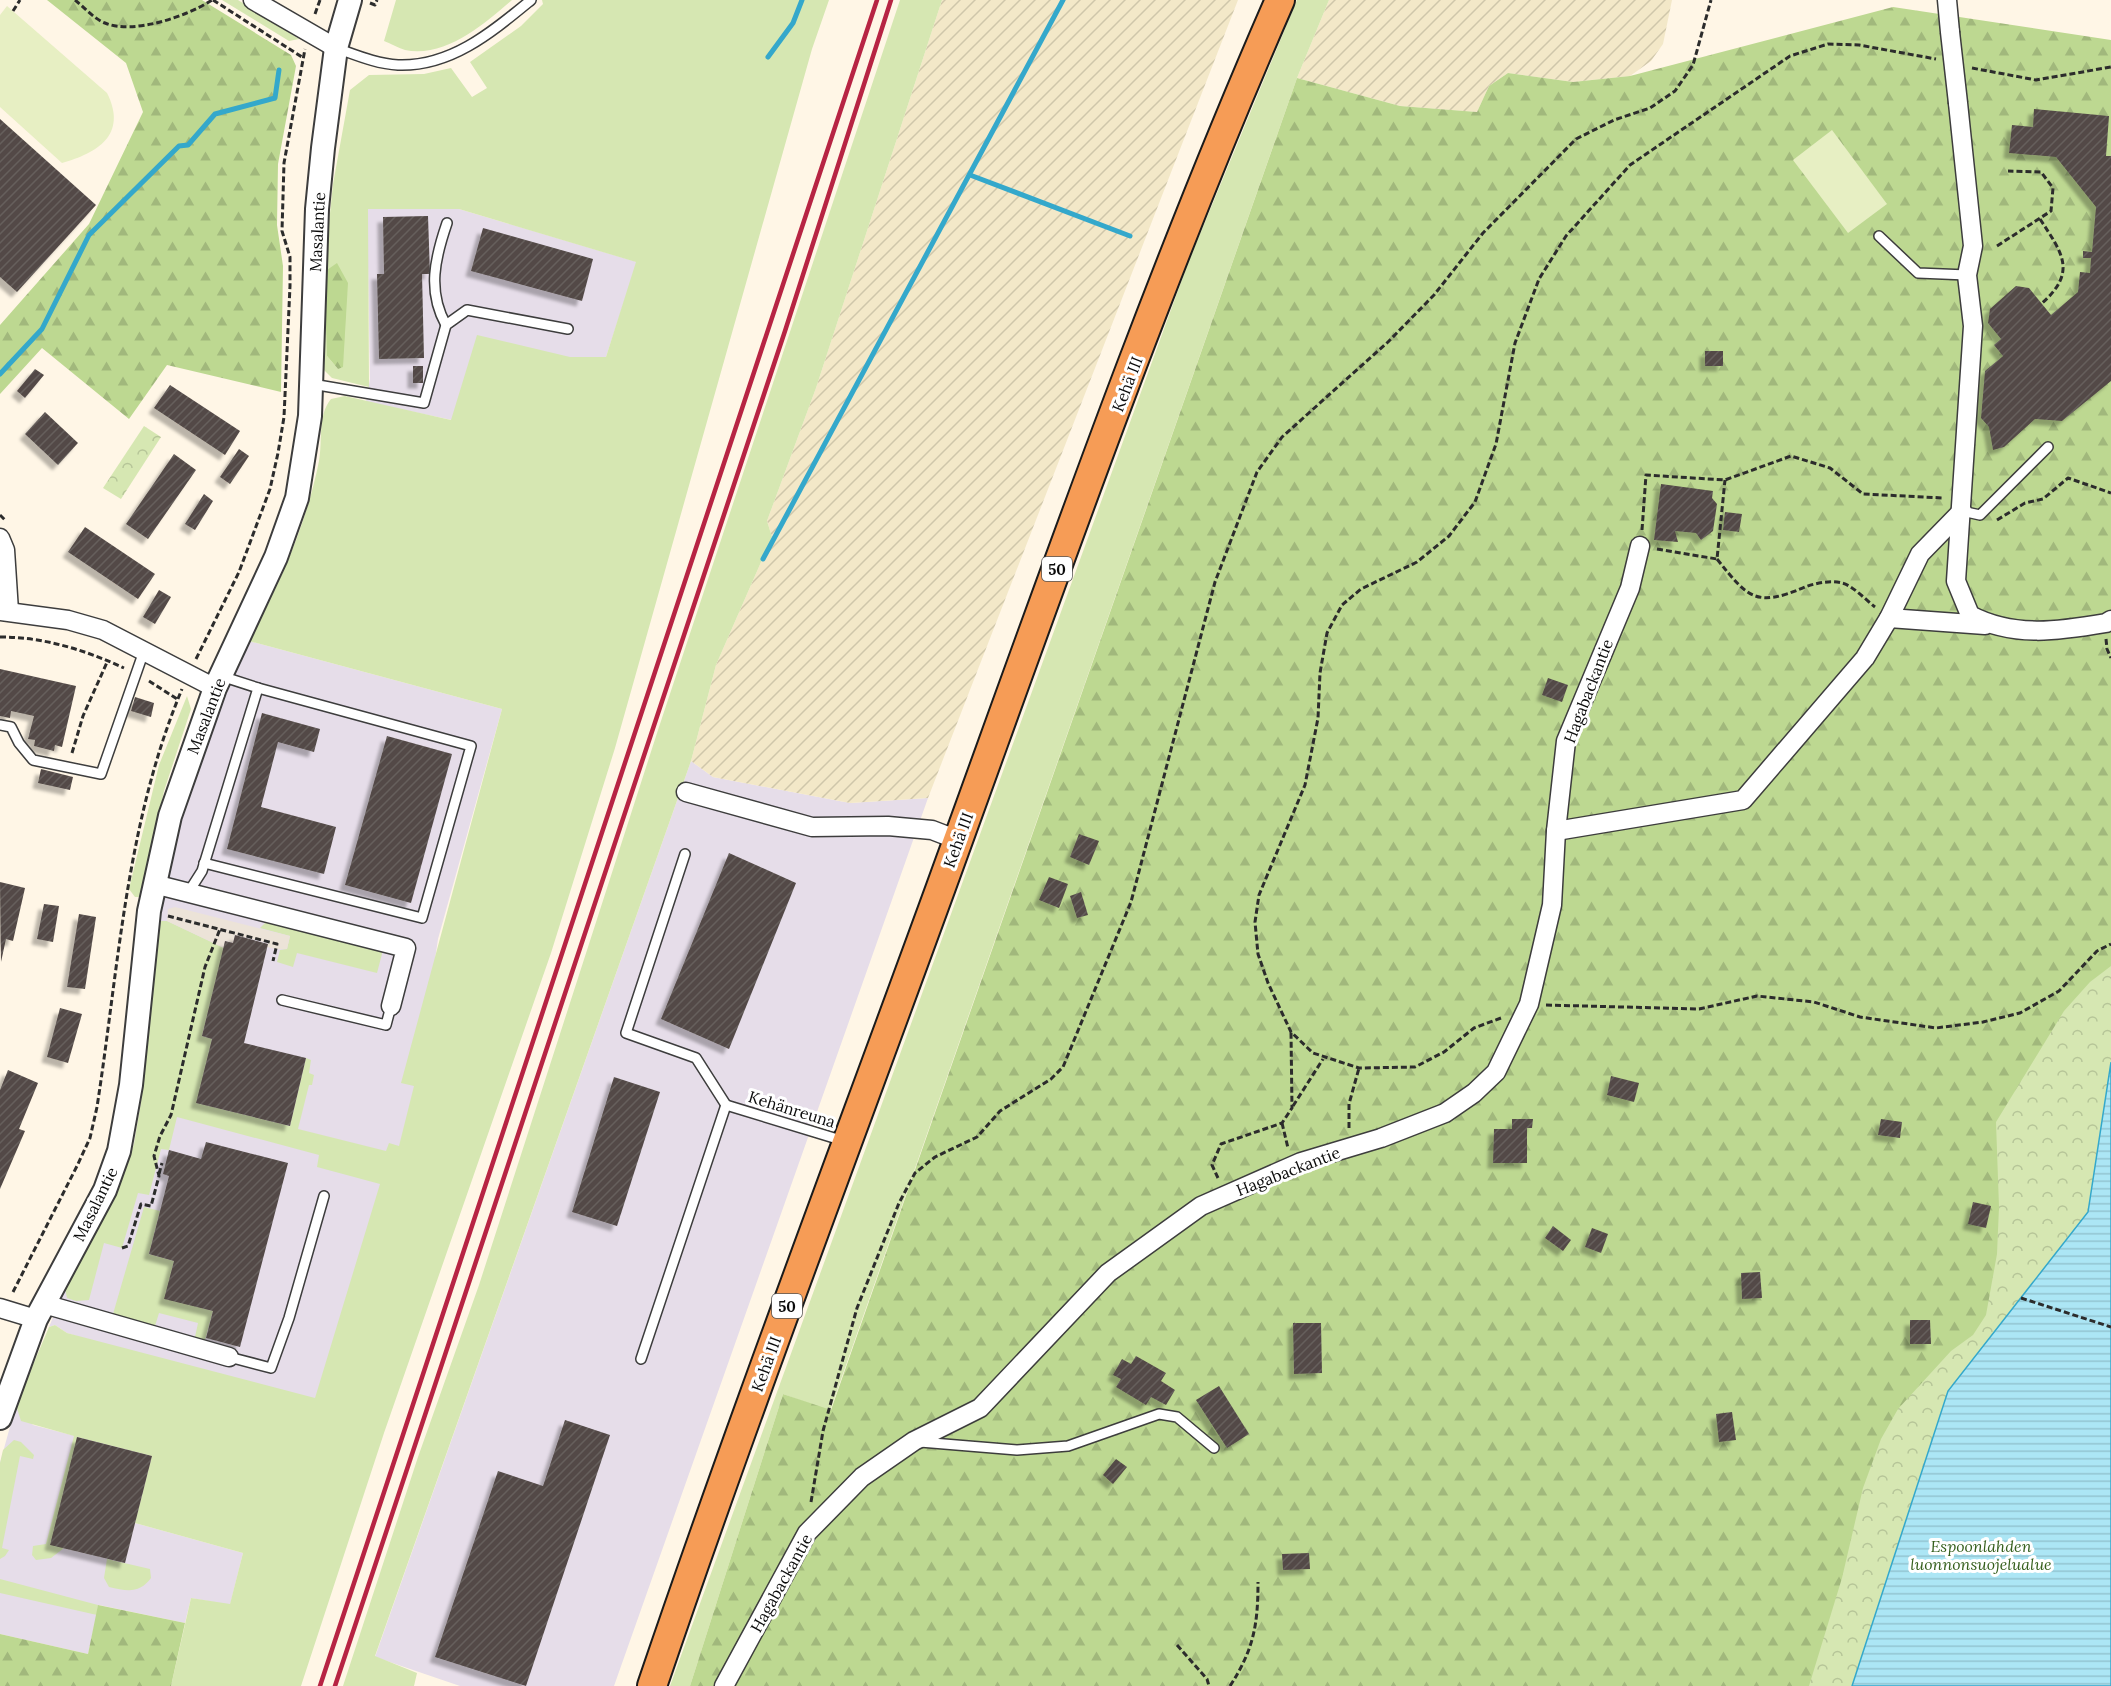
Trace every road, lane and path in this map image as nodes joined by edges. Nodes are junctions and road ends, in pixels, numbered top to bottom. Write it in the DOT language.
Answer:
graph roads {
  1 [pos="20,0"];
  2 [pos="75,0"];
  3 [pos="212,0"];
  4 [pos="253,0"];
  5 [pos="320,0"];
  6 [pos="350,0"];
  7 [pos="531,0"];
  8 [pos="1280,0"];
  9 [pos="1711,0"];
  10 [pos="1947,0"];
  11 [pos="318,7"];
  12 [pos="13,11"];
  13 [pos="305,47"];
  14 [pos="336,48"];
  15 [pos="303,58"];
  16 [pos="1942,61"];
  17 [pos="1964,66"];
  18 [pos="2111,68"];
  19 [pos="2008,171"];
  20 [pos="2040,219"];
  21 [pos="447,223"];
  22 [pos="1879,236"];
  23 [pos="1997,246"];
  24 [pos="1967,275"];
  25 [pos="2041,304"];
  26 [pos="446,325"];
  27 [pos="568,329"];
  28 [pos="312,384"];
  29 [pos="2048,447"];
  30 [pos="1725,480"];
  31 [pos="2111,493"];
  32 [pos="1968,508"];
  33 [pos="0,538"];
  34 [pos="1640,546"];
  35 [pos="1717,559"];
  36 [pos="4,611"];
  37 [pos="1889,618"];
  38 [pos="2111,620"];
  39 [pos="1990,626"];
  40 [pos="0,637"];
  41 [pos="144,651"];
  42 [pos="108,660"];
  43 [pos="195,660"];
  44 [pos="136,673"];
  45 [pos="218,682"];
  46 [pos="258,687"];
  47 [pos="181,691"];
  48 [pos="177,699"];
  49 [pos="0,725"];
  50 [pos="69,767"];
  51 [pos="686,792"];
  52 [pos="1556,831"];
  53 [pos="958,840"];
  54 [pos="685,854"];
  55 [pos="204,863"];
  56 [pos="154,884"];
  57 [pos="188,893"];
  58 [pos="123,906"];
  59 [pos="149,911"];
  60 [pos="220,930"];
  61 [pos="2111,944"];
  62 [pos="273,961"];
  63 [pos="282,1000"];
  64 [pos="391,1006"];
  65 [pos="1528,1008"];
  66 [pos="1291,1032"];
  67 [pos="1323,1058"];
  68 [pos="1359,1068"];
  69 [pos="726,1105"];
  70 [pos="1292,1108"];
  71 [pos="1282,1123"];
  72 [pos="849,1143"];
  73 [pos="1349,1148"];
  74 [pos="1301,1162"];
  75 [pos="162,1163"];
  76 [pos="159,1176"];
  77 [pos="1226,1194"];
  78 [pos="324,1196"];
  79 [pos="122,1248"];
  80 [pos="2021,1298"];
  81 [pos="6,1302"];
  82 [pos="40,1311"];
  83 [pos="2111,1327"];
  84 [pos="229,1357"];
  85 [pos="641,1359"];
  86 [pos="0,1418"];
  87 [pos="914,1442"];
  88 [pos="1215,1448"];
  89 [pos="807,1533"];
  90 [pos="1258,1582"];
  91 [pos="1177,1644"];
  92 [pos="652,1686"];
  93 [pos="724,1686"];
  94 [pos="1209,1686"];
  95 [pos="1230,1686"];
  1 -- 12 [label="path"];
  2 -- 3 [label="path"];
  3 -- 15 [label="path"];
  4 -- 14 [label="street"];
  5 -- 11 [label="path"];
  6 -- 14 [label="street, Masalantie"];
  7 -- 14 [label="lane"];
  8 -- 53 [label="highway, Kehä III / 50"];
  9 -- 89 [label="path"];
  10 -- 24 [label="street, bridge"];
  13 -- 15 [label="path"];
  14 -- 28 [label="street, Masalantie"];
  15 -- 43 [label="path"];
  16 -- 66 [label="path"];
  17 -- 18 [label="path"];
  19 -- 20 [label="path"];
  20 -- 23 [label="path"];
  20 -- 25 [label="path"];
  21 -- 26 [label="lane"];
  22 -- 24 [label="lane"];
  24 -- 32 [label="street"];
  26 -- 27 [label="lane"];
  26 -- 28 [label="lane"];
  28 -- 45 [label="street, Masalantie"];
  29 -- 32 [label="lane"];
  30 -- 32 [label="path"];
  30 -- 34 [label="path"];
  30 -- 35 [label="path"];
  31 -- 32 [label="path"];
  32 -- 37 [label="street"];
  32 -- 39 [label="street"];
  33 -- 36 [label="street"];
  34 -- 35 [label="path"];
  34 -- 52 [label="street, Hagabackantie"];
  35 -- 37 [label="path"];
  36 -- 41 [label="street"];
  37 -- 39 [label="street"];
  37 -- 52 [label="street"];
  38 -- 39 [label="street"];
  40 -- 42 [label="path"];
  41 -- 44 [label="lane"];
  41 -- 45 [label="street"];
  42 -- 44 [label="path"];
  42 -- 50 [label="path"];
  44 -- 48 [label="path"];
  44 -- 50 [label="lane"];
  45 -- 46 [label="lane"];
  45 -- 56 [label="street, Masalantie"];
  46 -- 55 [label="lane"];
  46 -- 55 [label="lane"];
  47 -- 48 [label="path"];
  48 -- 58 [label="path"];
  49 -- 50 [label="lane"];
  51 -- 53 [label="street"];
  52 -- 65 [label="street, Hagabackantie"];
  53 -- 72 [label="highway, Kehä III / 50"];
  54 -- 69 [label="lane"];
  55 -- 57 [label="lane"];
  56 -- 57 [label="street"];
  56 -- 59 [label="street, Masalantie"];
  57 -- 64 [label="street"];
  58 -- 59 [label="path"];
  58 -- 81 [label="path"];
  59 -- 60 [label="path"];
  59 -- 82 [label="street, Masalantie"];
  60 -- 62 [label="path"];
  60 -- 76 [label="path"];
  61 -- 65 [label="path"];
  63 -- 64 [label="lane"];
  65 -- 68 [label="path"];
  65 -- 73 [label="street, Hagabackantie"];
  66 -- 67 [label="path"];
  66 -- 70 [label="path"];
  67 -- 68 [label="path"];
  67 -- 70 [label="path"];
  68 -- 73 [label="path"];
  69 -- 72 [label="lane, Kehänreuna"];
  69 -- 85 [label="lane"];
  70 -- 71 [label="path"];
  71 -- 74 [label="path"];
  71 -- 77 [label="path"];
  72 -- 92 [label="highway, Kehä III / 50"];
  73 -- 74 [label="street, Hagabackantie"];
  74 -- 77 [label="street, Hagabackantie"];
  75 -- 76 [label="path"];
  76 -- 79 [label="path"];
  77 -- 87 [label="street, Hagabackantie"];
  78 -- 84 [label="lane"];
  80 -- 83 [label="path"];
  81 -- 82 [label="street"];
  82 -- 84 [label="street"];
  82 -- 86 [label="street, Masalantie"];
  87 -- 88 [label="lane"];
  87 -- 89 [label="street, Hagabackantie"];
  89 -- 93 [label="street, Hagabackantie"];
  90 -- 95 [label="path"];
  91 -- 94 [label="path"];
}
